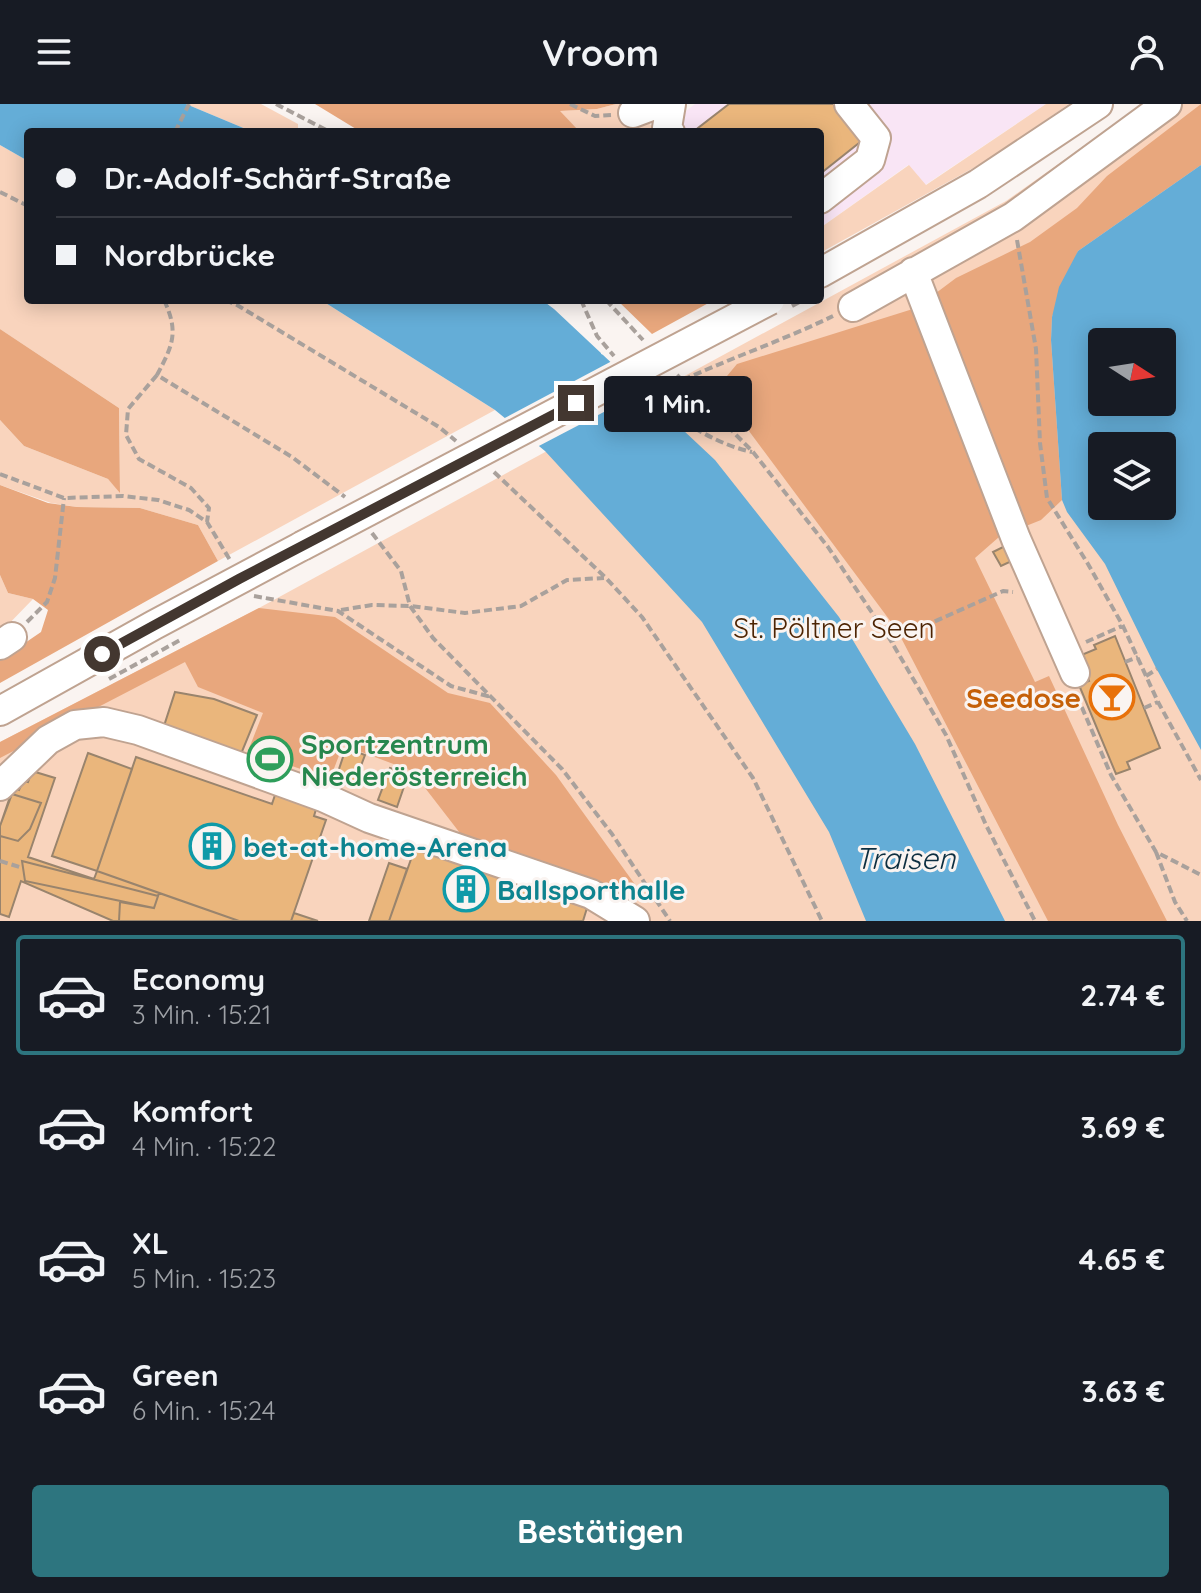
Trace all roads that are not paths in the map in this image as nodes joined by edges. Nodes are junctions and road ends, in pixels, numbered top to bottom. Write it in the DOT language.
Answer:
graph roads {
  1 [pos="671,104"];
  2 [pos="849,104"];
  3 [pos="1098,104"];
  4 [pos="1167,104"];
  5 [pos="667,128"];
  6 [pos="824,196"];
  7 [pos="824,271"];
  8 [pos="913,272"];
  9 [pos="779,304"];
  10 [pos="853,307"];
  11 [pos="1070,662"];
  12 [pos="0,711"];
  13 [pos="0,786"];
  14 [pos="635,921"];
  1 -- 5 [label="street"];
  2 -- 6 [label="street"];
  3 -- 7 [label="street"];
  4 -- 8 [label="street"];
  8 -- 10 [label="street"];
  8 -- 11 [label="street"];
  9 -- 12 [label="street, bridge"];
  13 -- 14 [label="street"];
}
